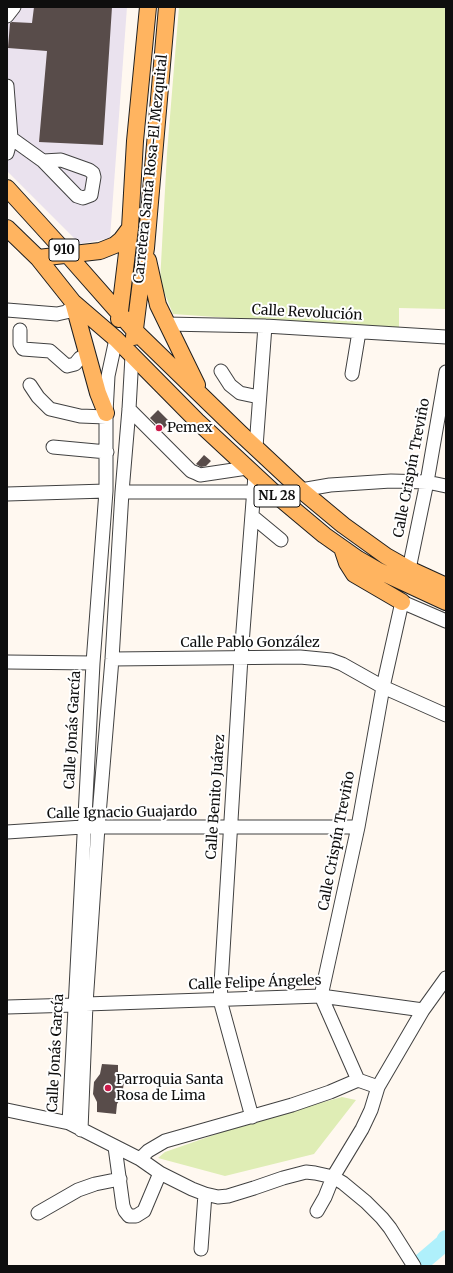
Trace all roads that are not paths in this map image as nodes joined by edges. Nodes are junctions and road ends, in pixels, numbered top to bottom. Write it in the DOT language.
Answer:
graph roads {
  1 [pos="14,7"];
  2 [pos="148,7"];
  3 [pos="167,7"];
  4 [pos="7,16"];
  5 [pos="7,86"];
  6 [pos="12,138"];
  7 [pos="7,153"];
  8 [pos="43,161"];
  9 [pos="7,188"];
  10 [pos="7,228"];
  11 [pos="130,228"];
  12 [pos="146,248"];
  13 [pos="67,254"];
  14 [pos="38,258"];
  15 [pos="73,302"];
  16 [pos="7,310"];
  17 [pos="120,314"];
  18 [pos="166,324"];
  19 [pos="265,326"];
  20 [pos="20,330"];
  21 [pos="134,330"];
  22 [pos="359,332"];
  23 [pos="446,337"];
  24 [pos="116,339"];
  25 [pos="86,355"];
  26 [pos="138,361"];
  27 [pos="221,371"];
  28 [pos="446,372"];
  29 [pos="352,374"];
  30 [pos="30,385"];
  31 [pos="202,396"];
  32 [pos="259,397"];
  33 [pos="129,409"];
  34 [pos="106,415"];
  35 [pos="240,433"];
  36 [pos="53,447"];
  37 [pos="256,447"];
  38 [pos="107,452"];
  39 [pos="254,479"];
  40 [pos="427,482"];
  41 [pos="446,486"];
  42 [pos="301,490"];
  43 [pos="106,491"];
  44 [pos="122,492"];
  45 [pos="7,494"];
  46 [pos="252,516"];
  47 [pos="281,540"];
  48 [pos="342,548"];
  49 [pos="409,569"];
  50 [pos="446,586"];
  51 [pos="402,602"];
  52 [pos="446,602"];
  53 [pos="446,621"];
  54 [pos="241,657"];
  55 [pos="112,659"];
  56 [pos="7,662"];
  57 [pos="93,663"];
  58 [pos="383,687"];
  59 [pos="446,715"];
  60 [pos="84,827"];
  61 [pos="98,827"];
  62 [pos="358,827"];
  63 [pos="230,828"];
  64 [pos="7,832"];
  65 [pos="446,978"];
  66 [pos="321,996"];
  67 [pos="220,1000"];
  68 [pos="81,1004"];
  69 [pos="7,1007"];
  70 [pos="424,1010"];
  71 [pos="358,1080"];
  72 [pos="378,1087"];
  73 [pos="7,1110"];
  74 [pos="252,1117"];
  75 [pos="69,1123"];
  76 [pos="81,1130"];
  77 [pos="114,1147"];
  78 [pos="140,1159"];
  79 [pos="160,1173"];
  80 [pos="333,1177"];
  81 [pos="120,1179"];
  82 [pos="205,1194"];
  83 [pos="317,1211"];
  84 [pos="38,1213"];
  85 [pos="201,1249"];
  86 [pos="414,1266"];
  1 -- 4 [label="street"];
  2 -- 11 [label="main road"];
  3 -- 12 [label="main road, Carretera Santa Rosa-El Mezquital"];
  5 -- 6 [label="street"];
  6 -- 7 [label="street"];
  6 -- 8 [label="street"];
  9 -- 13 [label="main road, 910"];
  10 -- 14 [label="main road, 910"];
  11 -- 13 [label="main road"];
  11 -- 17 [label="main road"];
  12 -- 18 [label="main road"];
  12 -- 21 [label="main road, Carretera Santa Rosa-El Mezquital"];
  13 -- 14 [label="main road"];
  13 -- 17 [label="main road, 910"];
  14 -- 15 [label="main road, 910"];
  15 -- 16 [label="street"];
  15 -- 24 [label="main road, 910"];
  15 -- 25 [label="main road"];
  17 -- 21 [label="main road, NL 28"];
  17 -- 24 [label="main road"];
  18 -- 19 [label="street, Calle Revolución"];
  18 -- 31 [label="main road"];
  19 -- 22 [label="street, Calle Revolución"];
  19 -- 32 [label="street"];
  20 -- 25 [label="street"];
  21 -- 26 [label="main road, Carretera Santa Rosa-El Mezquital"];
  21 -- 31 [label="main road, NL 28"];
  22 -- 23 [label="street, Calle Revolución"];
  22 -- 29 [label="street"];
  24 -- 26 [label="main road, NL 28"];
  24 -- 34 [label="street, Calle Jonás García"];
  25 -- 34 [label="main road"];
  26 -- 33 [label="street, Calle Jonás García"];
  26 -- 35 [label="main road"];
  26 -- 39 [label="main road, NL 28"];
  27 -- 32 [label="street"];
  28 -- 40 [label="street, Calle Crispín Treviño"];
  30 -- 34 [label="street"];
  31 -- 35 [label="main road, NL 28"];
  32 -- 37 [label="street"];
  33 -- 39 [label="street"];
  33 -- 44 [label="street, Calle Jonás García"];
  34 -- 38 [label="street, Calle Jonás García"];
  35 -- 37 [label="main road, NL 28"];
  36 -- 38 [label="street"];
  37 -- 42 [label="main road, NL 28"];
  38 -- 43 [label="street, Calle Jonás García"];
  39 -- 42 [label="main road"];
  39 -- 44 [label="street"];
  39 -- 46 [label="street, Calle Benito Juárez"];
  39 -- 48 [label="main road, NL 28"];
  40 -- 41 [label="street"];
  40 -- 42 [label="street"];
  40 -- 49 [label="street, Calle Crispín Treviño"];
  42 -- 49 [label="main road, NL 28"];
  43 -- 45 [label="street"];
  43 -- 57 [label="street, Calle Jonás García"];
  44 -- 55 [label="street, Calle Jonás García"];
  46 -- 47 [label="street"];
  46 -- 54 [label="street, Calle Benito Juárez"];
  48 -- 51 [label="main road"];
  48 -- 52 [label="main road, NL 28"];
  49 -- 50 [label="main road, NL 28"];
  51 -- 53 [label="street"];
  51 -- 58 [label="street, Calle Crispín Treviño"];
  54 -- 55 [label="street, Calle Pablo González"];
  54 -- 58 [label="street, Calle Pablo González"];
  54 -- 63 [label="street, Calle Benito Juárez"];
  55 -- 61 [label="street, Calle Jonás García"];
  56 -- 57 [label="street"];
  57 -- 60 [label="street, Calle Jonás García"];
  58 -- 59 [label="street, Calle Pablo González"];
  58 -- 62 [label="street, Calle Crispín Treviño"];
  60 -- 61 [label="street, Calle Ignacio Guajardo"];
  60 -- 64 [label="street, Calle Ignacio Guajardo"];
  60 -- 68 [label="street, Calle Jonás García"];
  61 -- 63 [label="street, Calle Ignacio Guajardo"];
  61 -- 68 [label="street, Calle Jonás García"];
  62 -- 63 [label="street, Calle Ignacio Guajardo"];
  62 -- 66 [label="street, Calle Crispín Treviño"];
  63 -- 67 [label="street, Calle Benito Juárez"];
  65 -- 70 [label="street"];
  66 -- 67 [label="street, Calle Felipe Ángeles"];
  66 -- 70 [label="street, Calle Felipe Ángeles"];
  66 -- 71 [label="street"];
  67 -- 68 [label="street, Calle Felipe Ángeles"];
  67 -- 74 [label="street, Calle Benito Juárez"];
  68 -- 69 [label="street, Calle Felipe Ángeles"];
  68 -- 75 [label="street, Calle Jonás García"];
  68 -- 76 [label="street, Calle Jonás García"];
  70 -- 72 [label="street"];
  71 -- 72 [label="street"];
  71 -- 74 [label="street"];
  72 -- 80 [label="street"];
  73 -- 75 [label="street"];
  74 -- 78 [label="street"];
  75 -- 76 [label="street"];
  76 -- 77 [label="street"];
  77 -- 78 [label="street"];
  77 -- 81 [label="street"];
  78 -- 79 [label="street"];
  79 -- 81 [label="street"];
  79 -- 82 [label="street"];
  80 -- 82 [label="street"];
  80 -- 83 [label="street"];
  80 -- 86 [label="street"];
  81 -- 84 [label="street"];
  82 -- 85 [label="street"];
}
